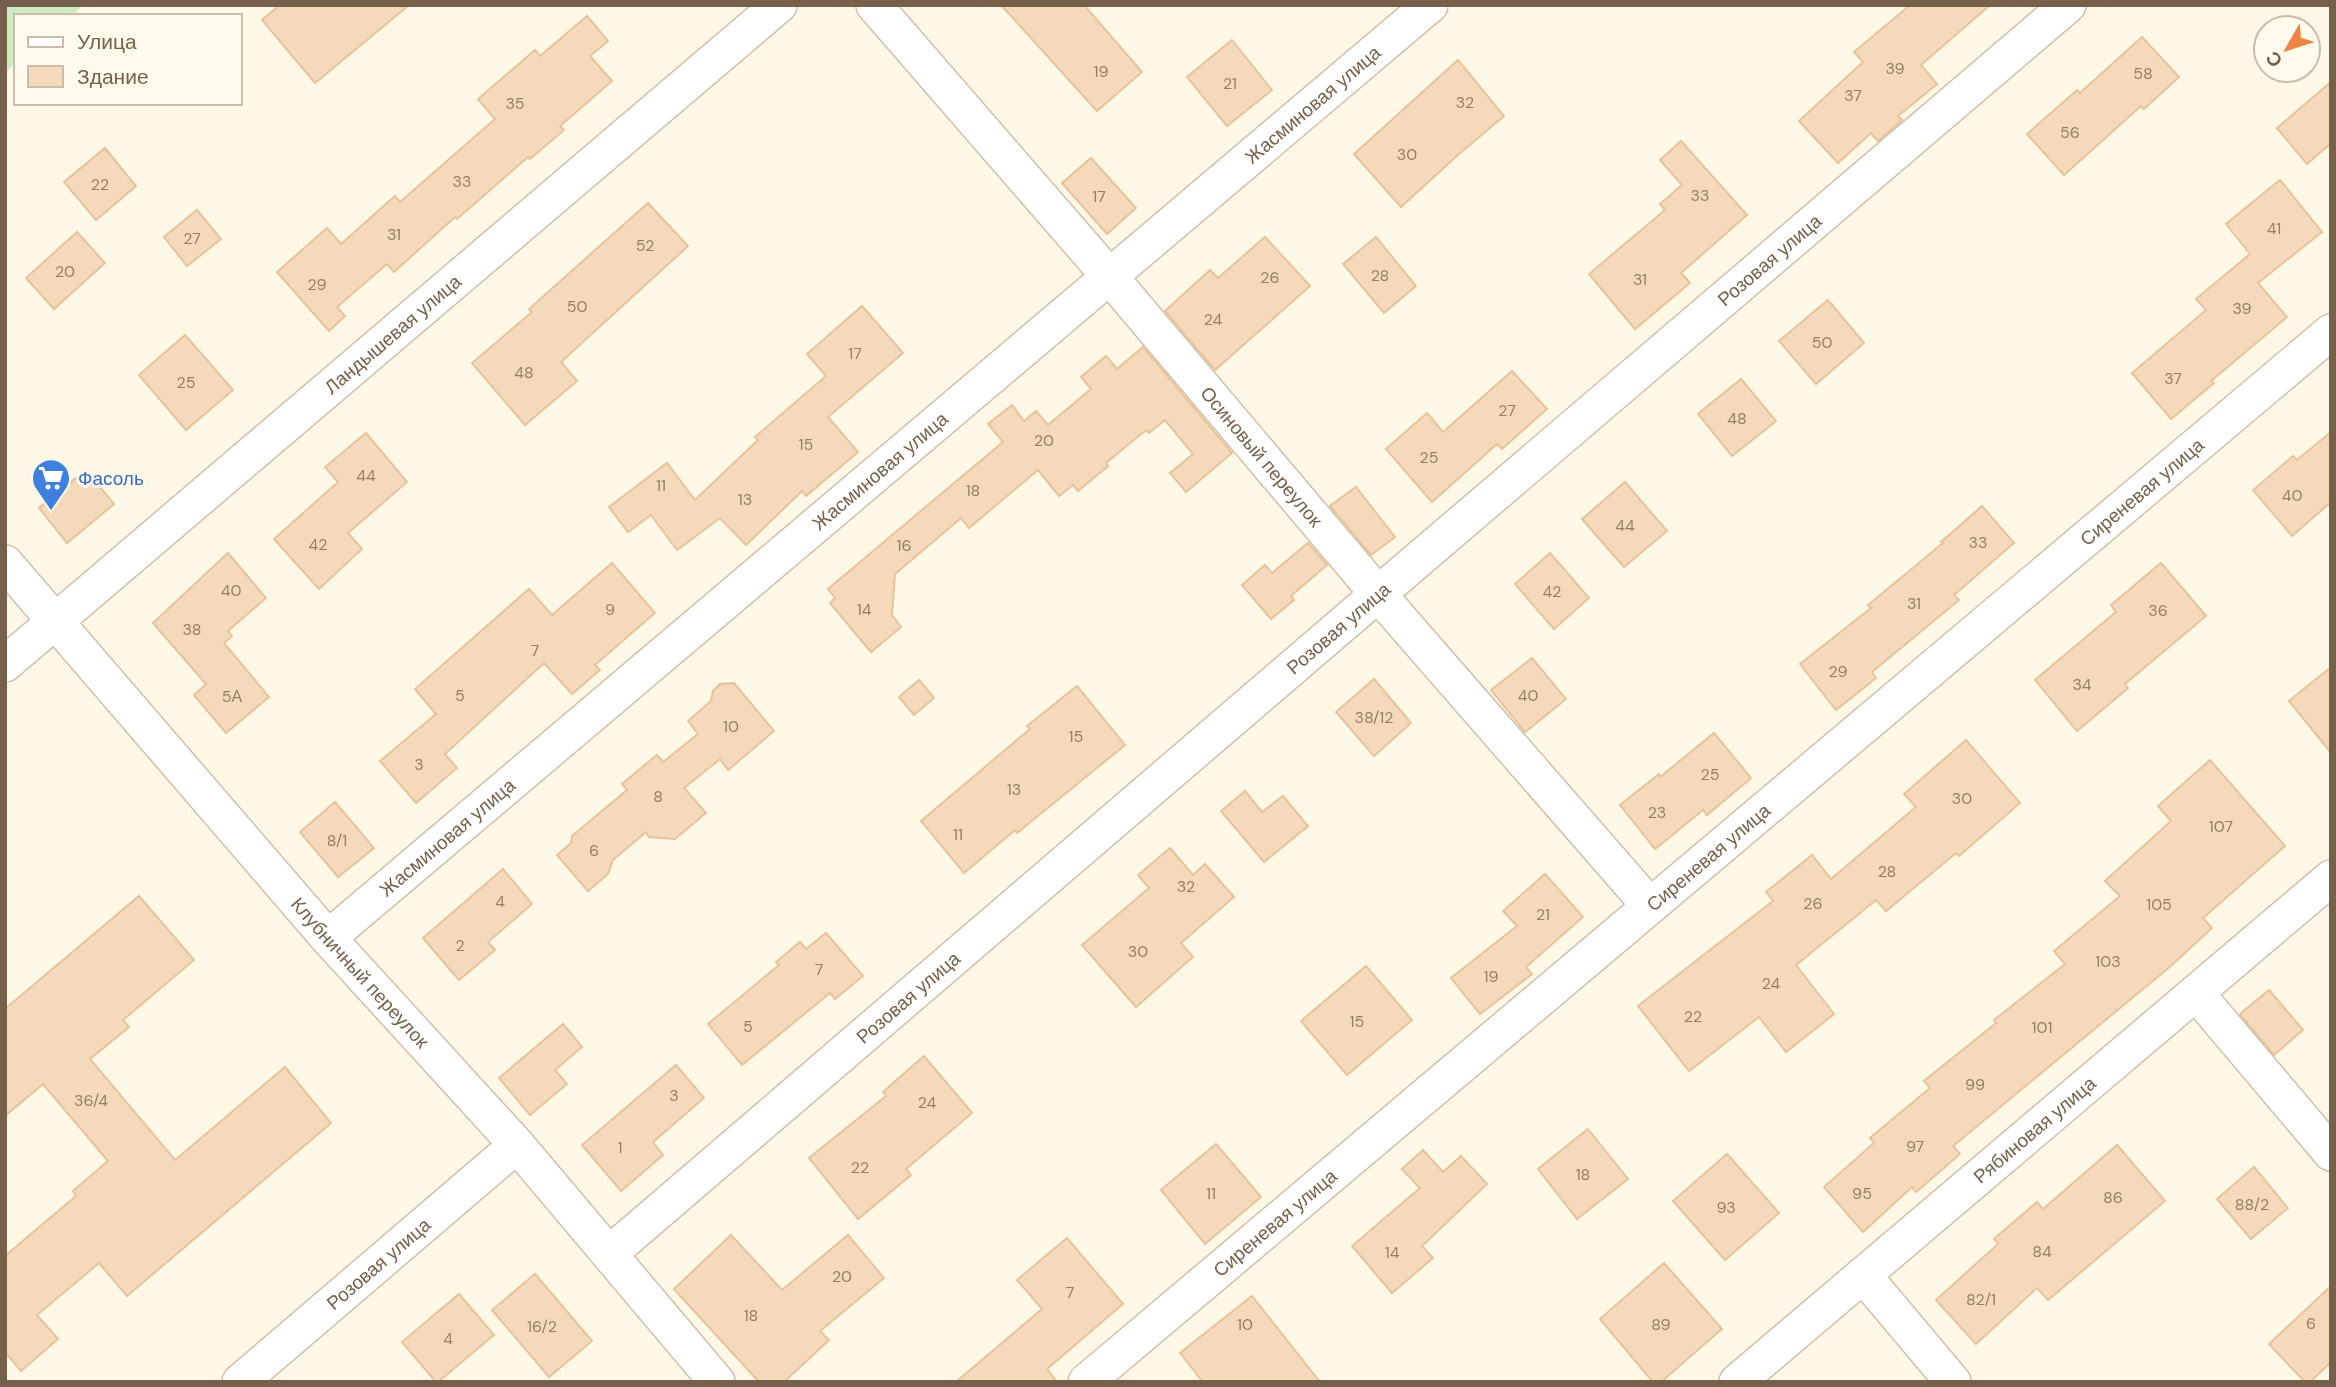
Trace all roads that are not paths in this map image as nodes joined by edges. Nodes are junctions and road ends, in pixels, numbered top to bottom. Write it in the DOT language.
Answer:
graph roads {
  1 [pos="779,5"];
  2 [pos="874,5"];
  3 [pos="1430,5"];
  4 [pos="2068,5"];
  5 [pos="1110,277"];
  6 [pos="2331,332"];
  7 [pos="5,563"];
  8 [pos="1378,594"];
  9 [pos="55,622"];
  10 [pos="5,664"];
  11 [pos="2331,878"];
  12 [pos="1650,906"];
  13 [pos="328,937"];
  14 [pos="2196,993"];
  15 [pos="517,1145"];
  16 [pos="2331,1153"];
  17 [pos="609,1254"];
  18 [pos="1863,1275"];
  19 [pos="240,1382"];
  20 [pos="717,1382"];
  21 [pos="1086,1382"];
  22 [pos="1737,1382"];
  23 [pos="1953,1382"];
  1 -- 9 [label="street, Ландышевая улица"];
  2 -- 5 [label="street, Осиновый переулок"];
  3 -- 5 [label="street, Жасминовая улица"];
  4 -- 8 [label="street, Розовая улица"];
  5 -- 8 [label="street, Осиновый переулок"];
  5 -- 13 [label="street, Жасминовая улица"];
  6 -- 12 [label="street, Сиреневая улица"];
  7 -- 9 [label="street, Клубничный переулок"];
  8 -- 12 [label="street, Осиновый переулок"];
  8 -- 17 [label="street, Розовая улица"];
  9 -- 10 [label="street, Ландышевая улица"];
  9 -- 13 [label="street, Клубничный переулок"];
  11 -- 14 [label="street, Рябиновая улица"];
  12 -- 21 [label="street, Сиреневая улица"];
  13 -- 15 [label="street, Клубничный переулок"];
  14 -- 16 [label="street"];
  14 -- 18 [label="street, Рябиновая улица"];
  15 -- 17 [label="street, Клубничный переулок"];
  15 -- 19 [label="street, Розовая улица"];
  17 -- 20 [label="street, Клубничный переулок"];
  18 -- 22 [label="street, Рябиновая улица"];
  18 -- 23 [label="street"];
}
